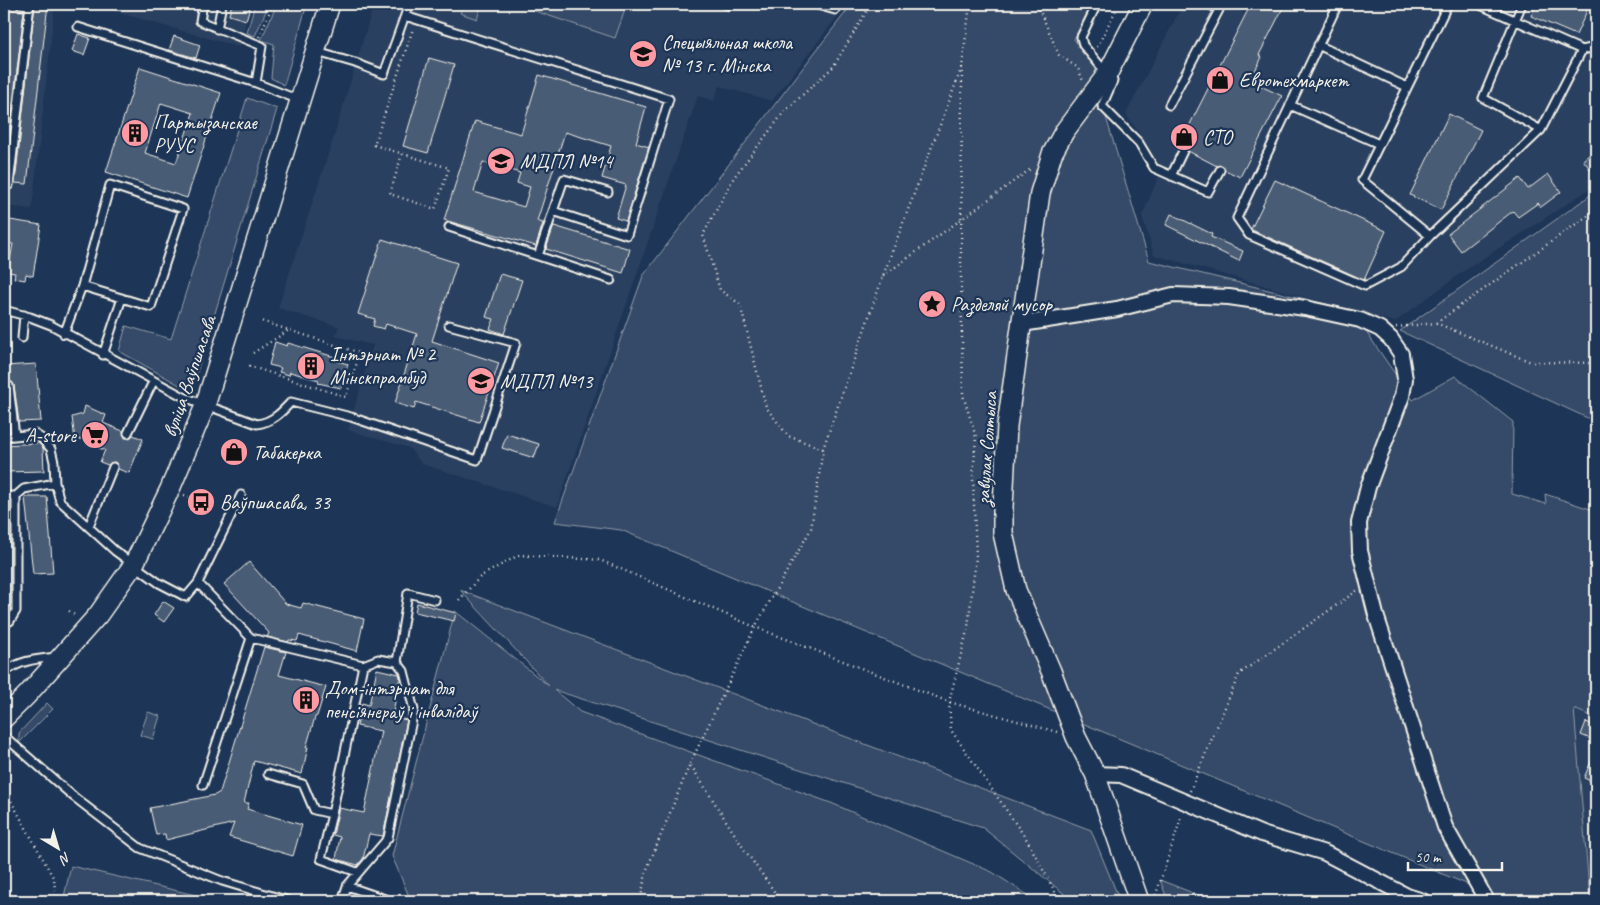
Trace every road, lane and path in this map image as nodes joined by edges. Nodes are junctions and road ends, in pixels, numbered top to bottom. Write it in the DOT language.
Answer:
graph roads {
  1 [pos="20,4"];
  2 [pos="30,4"];
  3 [pos="203,4"];
  4 [pos="222,4"];
  5 [pos="274,4"];
  6 [pos="330,4"];
  7 [pos="409,4"];
  8 [pos="724,4"];
  9 [pos="728,4"];
  10 [pos="814,4"];
  11 [pos="839,4"];
  12 [pos="871,4"];
  13 [pos="970,4"];
  14 [pos="1038,4"];
  15 [pos="1097,4"];
  16 [pos="1119,4"];
  17 [pos="1143,4"];
  18 [pos="1208,4"];
  19 [pos="1338,4"];
  20 [pos="1448,4"];
  21 [pos="1478,4"];
  22 [pos="1522,4"];
  23 [pos="405,16"];
  24 [pos="416,19"];
  25 [pos="1515,20"];
  26 [pos="78,27"];
  27 [pos="217,29"];
  28 [pos="256,44"];
  29 [pos="1318,45"];
  30 [pos="1596,47"];
  31 [pos="1582,50"];
  32 [pos="316,52"];
  33 [pos="1092,57"];
  34 [pos="962,67"];
  35 [pos="1108,73"];
  36 [pos="256,83"];
  37 [pos="1407,87"];
  38 [pos="1089,99"];
  39 [pos="300,100"];
  40 [pos="1169,105"];
  41 [pos="1290,105"];
  42 [pos="1541,130"];
  43 [pos="1380,144"];
  44 [pos="1183,150"];
  45 [pos="402,154"];
  46 [pos="1052,154"];
  47 [pos="1220,170"];
  48 [pos="1171,176"];
  49 [pos="4,184"];
  50 [pos="608,192"];
  51 [pos="1596,210"];
  52 [pos="553,211"];
  53 [pos="961,219"];
  54 [pos="449,227"];
  55 [pos="1430,236"];
  56 [pos="538,256"];
  57 [pos="883,276"];
  58 [pos="610,280"];
  59 [pos="82,286"];
  60 [pos="122,298"];
  61 [pos="4,310"];
  62 [pos="24,315"];
  63 [pos="262,321"];
  64 [pos="1436,323"];
  65 [pos="1022,324"];
  66 [pos="449,325"];
  67 [pos="1380,329"];
  68 [pos="289,330"];
  69 [pos="64,334"];
  70 [pos="22,338"];
  71 [pos="252,353"];
  72 [pos="104,355"];
  73 [pos="1596,362"];
  74 [pos="249,366"];
  75 [pos="153,382"];
  76 [pos="9,386"];
  77 [pos="205,406"];
  78 [pos="128,433"];
  79 [pos="15,436"];
  80 [pos="4,437"];
  81 [pos="823,449"];
  82 [pos="113,467"];
  83 [pos="55,483"];
  84 [pos="241,495"];
  85 [pos="4,496"];
  86 [pos="16,496"];
  87 [pos="89,526"];
  88 [pos="134,564"];
  89 [pos="198,583"];
  90 [pos="1367,584"];
  91 [pos="435,600"];
  92 [pos="459,600"];
  93 [pos="4,623"];
  94 [pos="755,627"];
  95 [pos="251,638"];
  96 [pos="62,657"];
  97 [pos="397,662"];
  98 [pos="363,666"];
  99 [pos="4,673"];
  100 [pos="949,702"];
  101 [pos="4,718"];
  102 [pos="4,736"];
  103 [pos="1076,737"];
  104 [pos="690,764"];
  105 [pos="268,774"];
  106 [pos="1095,774"];
  107 [pos="203,785"];
  108 [pos="4,788"];
  109 [pos="1186,802"];
  110 [pos="332,814"];
  111 [pos="358,872"];
  112 [pos="347,886"];
  113 [pos="56,901"];
  114 [pos="288,901"];
  115 [pos="342,901"];
  116 [pos="386,901"];
  117 [pos="640,901"];
  118 [pos="781,901"];
  119 [pos="1060,901"];
  120 [pos="1139,901"];
  121 [pos="1154,901"];
  122 [pos="1423,901"];
  123 [pos="1487,901"];
  1 -- 2 [label="lane"];
  2 -- 49 [label="lane"];
  3 -- 27 [label="lane"];
  4 -- 27 [label="lane"];
  5 -- 28 [label="path"];
  6 -- 32 [label="street, вуліца Ваўпшасава"];
  7 -- 23 [label="lane"];
  8 -- 9 [label="lane"];
  10 -- 11 [label="lane"];
  12 -- 81 [label="path"];
  13 -- 34 [label="path"];
  14 -- 38 [label="path"];
  15 -- 33 [label="lane"];
  16 -- 33 [label="path"];
  17 -- 35 [label="street, завулак Солтыса"];
  18 -- 40 [label="lane"];
  19 -- 29 [label="lane"];
  20 -- 37 [label="lane"];
  21 -- 25 [label="lane"];
  22 -- 25 [label="lane"];
  23 -- 24 [label="lane"];
  23 -- 32 [label="lane"];
  24 -- 45 [label="path"];
  24 -- 52 [label="lane"];
  25 -- 31 [label="lane"];
  25 -- 42 [label="lane"];
  26 -- 36 [label="lane"];
  27 -- 28 [label="lane"];
  28 -- 36 [label="lane"];
  29 -- 37 [label="lane"];
  29 -- 41 [label="lane"];
  30 -- 31 [label="lane"];
  31 -- 42 [label="lane"];
  32 -- 39 [label="street, вуліца Ваўпшасава"];
  33 -- 35 [label="lane"];
  34 -- 53 [label="path"];
  34 -- 57 [label="path"];
  35 -- 38 [label="street, завулак Солтыса"];
  35 -- 48 [label="lane"];
  36 -- 39 [label="lane"];
  37 -- 43 [label="lane"];
  38 -- 46 [label="street, завулак Солтыса"];
  39 -- 77 [label="street, вуліца Ваўпшасава"];
  41 -- 43 [label="lane"];
  41 -- 55 [label="lane"];
  42 -- 55 [label="lane"];
  43 -- 55 [label="lane"];
  44 -- 48 [label="lane"];
  45 -- 45 [label="path"];
  46 -- 53 [label="path"];
  46 -- 65 [label="street, завулак Солтыса"];
  47 -- 48 [label="lane"];
  50 -- 52 [label="lane"];
  51 -- 64 [label="path"];
  52 -- 56 [label="lane"];
  53 -- 57 [label="path"];
  53 -- 100 [label="path"];
  54 -- 56 [label="lane"];
  56 -- 58 [label="lane"];
  57 -- 81 [label="path"];
  59 -- 60 [label="lane"];
  59 -- 60 [label="lane"];
  59 -- 69 [label="lane"];
  60 -- 72 [label="lane"];
  61 -- 62 [label="lane"];
  62 -- 69 [label="lane"];
  62 -- 70 [label="lane"];
  63 -- 68 [label="path"];
  64 -- 67 [label="path"];
  64 -- 73 [label="path"];
  65 -- 67 [label="street"];
  65 -- 103 [label="street, завулак Солтыса"];
  66 -- 77 [label="lane"];
  67 -- 90 [label="street"];
  68 -- 71 [label="path"];
  68 -- 74 [label="path"];
  69 -- 72 [label="lane"];
  72 -- 75 [label="lane"];
  75 -- 77 [label="lane"];
  75 -- 78 [label="lane"];
  76 -- 79 [label="lane"];
  77 -- 88 [label="street, вуліца Ваўпшасава"];
  79 -- 80 [label="lane"];
  79 -- 83 [label="lane"];
  81 -- 94 [label="path"];
  82 -- 87 [label="lane"];
  83 -- 86 [label="lane"];
  83 -- 87 [label="lane"];
  84 -- 89 [label="lane"];
  85 -- 86 [label="lane"];
  86 -- 93 [label="lane"];
  87 -- 88 [label="lane"];
  88 -- 89 [label="lane"];
  88 -- 96 [label="street, вуліца Ваўпшасава"];
  89 -- 95 [label="lane"];
  90 -- 109 [label="path"];
  90 -- 123 [label="street"];
  91 -- 97 [label="lane"];
  92 -- 94 [label="path"];
  94 -- 100 [label="path"];
  94 -- 104 [label="path"];
  95 -- 98 [label="lane"];
  95 -- 107 [label="lane"];
  96 -- 99 [label="lane"];
  96 -- 101 [label="street, вуліца Ваўпшасава"];
  97 -- 98 [label="lane"];
  97 -- 111 [label="lane"];
  98 -- 110 [label="lane"];
  100 -- 103 [label="path"];
  100 -- 119 [label="path"];
  102 -- 114 [label="lane"];
  103 -- 106 [label="street, завулак Солтыса"];
  104 -- 117 [label="path"];
  104 -- 118 [label="path"];
  105 -- 110 [label="lane"];
  106 -- 109 [label="street"];
  106 -- 120 [label="street, завулак Солтыса"];
  108 -- 113 [label="path"];
  109 -- 121 [label="path"];
  109 -- 122 [label="street"];
  110 -- 111 [label="lane"];
  111 -- 112 [label="lane"];
  112 -- 115 [label="lane"];
  112 -- 116 [label="lane"];
}
